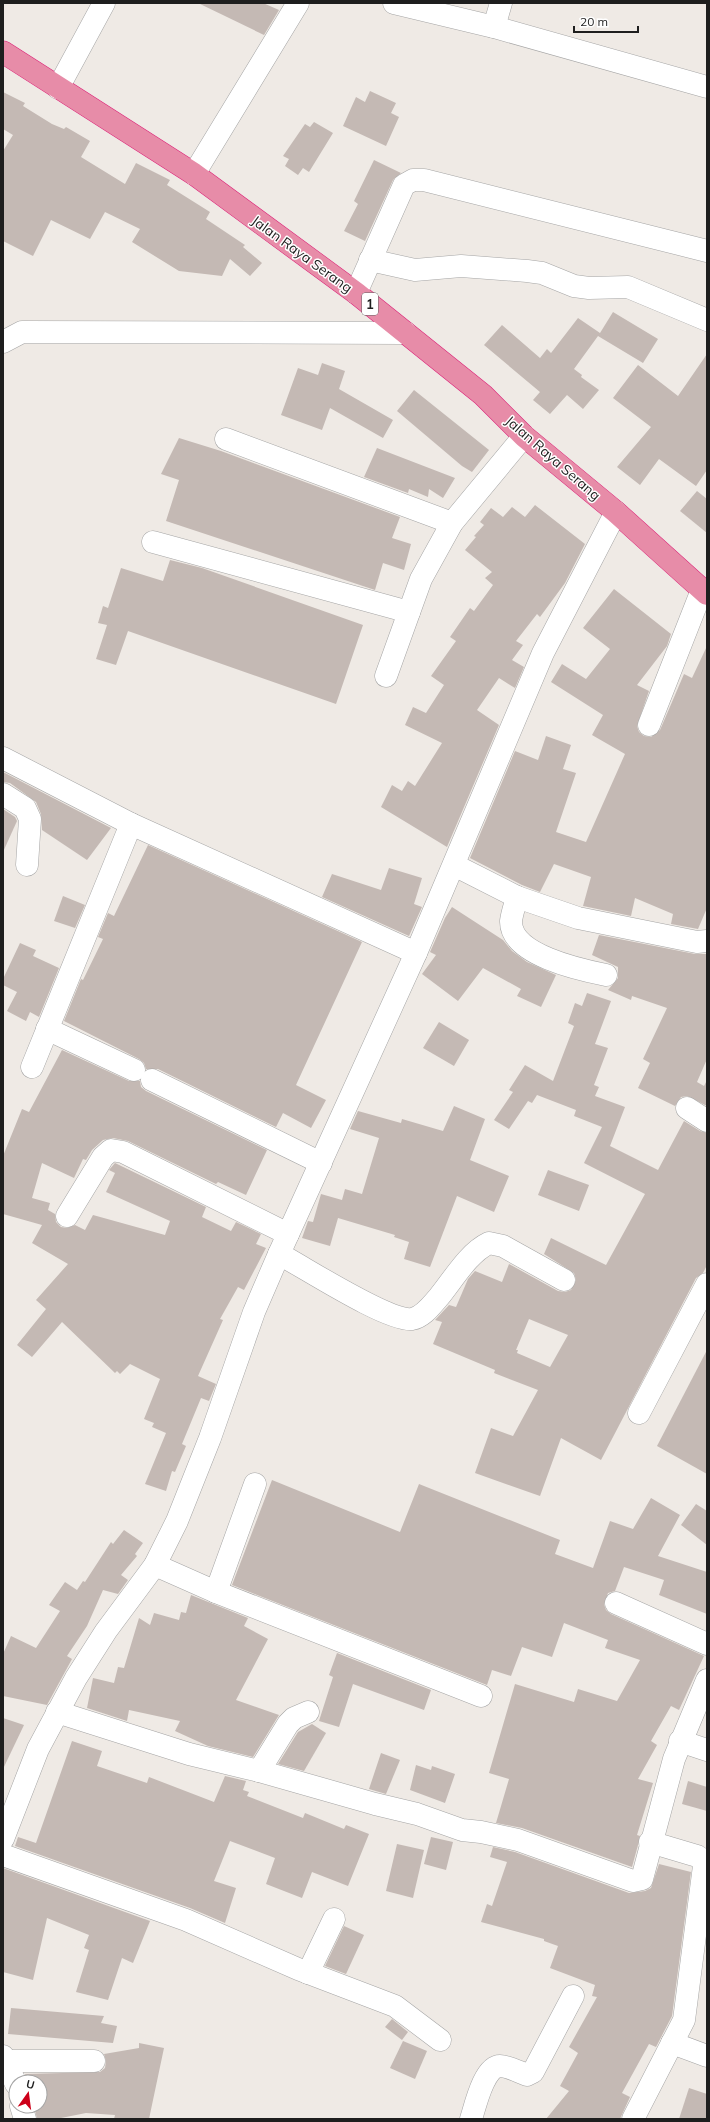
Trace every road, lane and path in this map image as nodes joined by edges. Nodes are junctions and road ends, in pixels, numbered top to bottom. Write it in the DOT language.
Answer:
graph roads {
  1 [pos="104,3"];
  2 [pos="298,3"];
  3 [pos="394,3"];
  4 [pos="501,3"];
  5 [pos="494,27"];
  6 [pos="3,52"];
  7 [pos="707,87"];
  8 [pos="58,88"];
  9 [pos="194,174"];
  10 [pos="707,251"];
  11 [pos="370,260"];
  12 [pos="356,293"];
  13 [pos="707,320"];
  14 [pos="406,333"];
  15 [pos="3,342"];
  16 [pos="524,436"];
  17 [pos="226,439"];
  18 [pos="616,512"];
  19 [pos="452,523"];
  20 [pos="153,542"];
  21 [pos="705,592"];
  22 [pos="409,612"];
  23 [pos="386,676"];
  24 [pos="649,725"];
  25 [pos="3,758"];
  26 [pos="3,794"];
  27 [pos="131,824"];
  28 [pos="27,865"];
  29 [pos="454,865"];
  30 [pos="517,897"];
  31 [pos="704,943"];
  32 [pos="416,954"];
  33 [pos="606,975"];
  34 [pos="47,1029"];
  35 [pos="32,1067"];
  36 [pos="687,1108"];
  37 [pos="707,1121"];
  38 [pos="321,1163"];
  39 [pos="67,1216"];
  40 [pos="288,1234"];
  41 [pos="279,1254"];
  42 [pos="564,1280"];
  43 [pos="707,1284"];
  44 [pos="639,1413"];
  45 [pos="255,1484"];
  46 [pos="155,1565"];
  47 [pos="216,1592"];
  48 [pos="616,1603"];
  49 [pos="707,1644"];
  50 [pos="707,1680"];
  51 [pos="481,1696"];
  52 [pos="57,1712"];
  53 [pos="308,1712"];
  54 [pos="680,1741"];
  55 [pos="707,1750"];
  56 [pos="259,1771"];
  57 [pos="3,1839"];
  58 [pos="650,1842"];
  59 [pos="3,1855"];
  60 [pos="334,1919"];
  61 [pos="308,1973"];
  62 [pos="573,1996"];
  63 [pos="440,2040"];
  64 [pos="672,2043"];
  65 [pos="707,2056"];
  66 [pos="4,2059"];
  67 [pos="94,2061"];
  68 [pos="11,2074"];
  69 [pos="471,2119"];
  70 [pos="634,2119"];
  1 -- 8 [label="street"];
  2 -- 9 [label="street"];
  3 -- 5 [label="street"];
  4 -- 5 [label="street"];
  5 -- 7 [label="street"];
  6 -- 8 [label="highway, Jalan Raya Serang / 1"];
  8 -- 9 [label="highway, Jalan Raya Serang / 1"];
  9 -- 12 [label="highway, Jalan Raya Serang / 1"];
  10 -- 11 [label="street"];
  11 -- 12 [label="street"];
  11 -- 13 [label="street"];
  12 -- 14 [label="highway, Jalan Raya Serang / 1"];
  14 -- 15 [label="street"];
  14 -- 16 [label="highway, Jalan Raya Serang / 1"];
  16 -- 18 [label="highway, Jalan Raya Serang / 1"];
  16 -- 19 [label="street"];
  17 -- 19 [label="street"];
  18 -- 21 [label="highway, Jalan Raya Serang / 1"];
  18 -- 29 [label="street"];
  19 -- 22 [label="street"];
  20 -- 22 [label="street"];
  21 -- 24 [label="street"];
  22 -- 23 [label="street"];
  25 -- 27 [label="street"];
  26 -- 28 [label="street"];
  27 -- 32 [label="street"];
  27 -- 34 [label="street"];
  29 -- 30 [label="street"];
  29 -- 32 [label="street"];
  30 -- 31 [label="street"];
  30 -- 33 [label="street"];
  32 -- 38 [label="street"];
  34 -- 35 [label="street"];
  34 -- 38 [label="street"];
  36 -- 37 [label="street"];
  38 -- 40 [label="street"];
  39 -- 40 [label="street"];
  40 -- 41 [label="street"];
  41 -- 42 [label="street"];
  41 -- 46 [label="street"];
  43 -- 44 [label="street"];
  45 -- 47 [label="street"];
  46 -- 47 [label="street"];
  46 -- 52 [label="street"];
  47 -- 51 [label="street"];
  48 -- 49 [label="street"];
  50 -- 54 [label="street"];
  52 -- 56 [label="street"];
  52 -- 57 [label="street"];
  53 -- 56 [label="street"];
  54 -- 55 [label="street"];
  54 -- 58 [label="street"];
  56 -- 58 [label="street"];
  58 -- 64 [label="street"];
  59 -- 61 [label="street"];
  60 -- 61 [label="street"];
  61 -- 63 [label="street"];
  62 -- 69 [label="street"];
  64 -- 65 [label="street"];
  64 -- 70 [label="street"];
  66 -- 67 [label="street"];
  66 -- 68 [label="street"];
}
